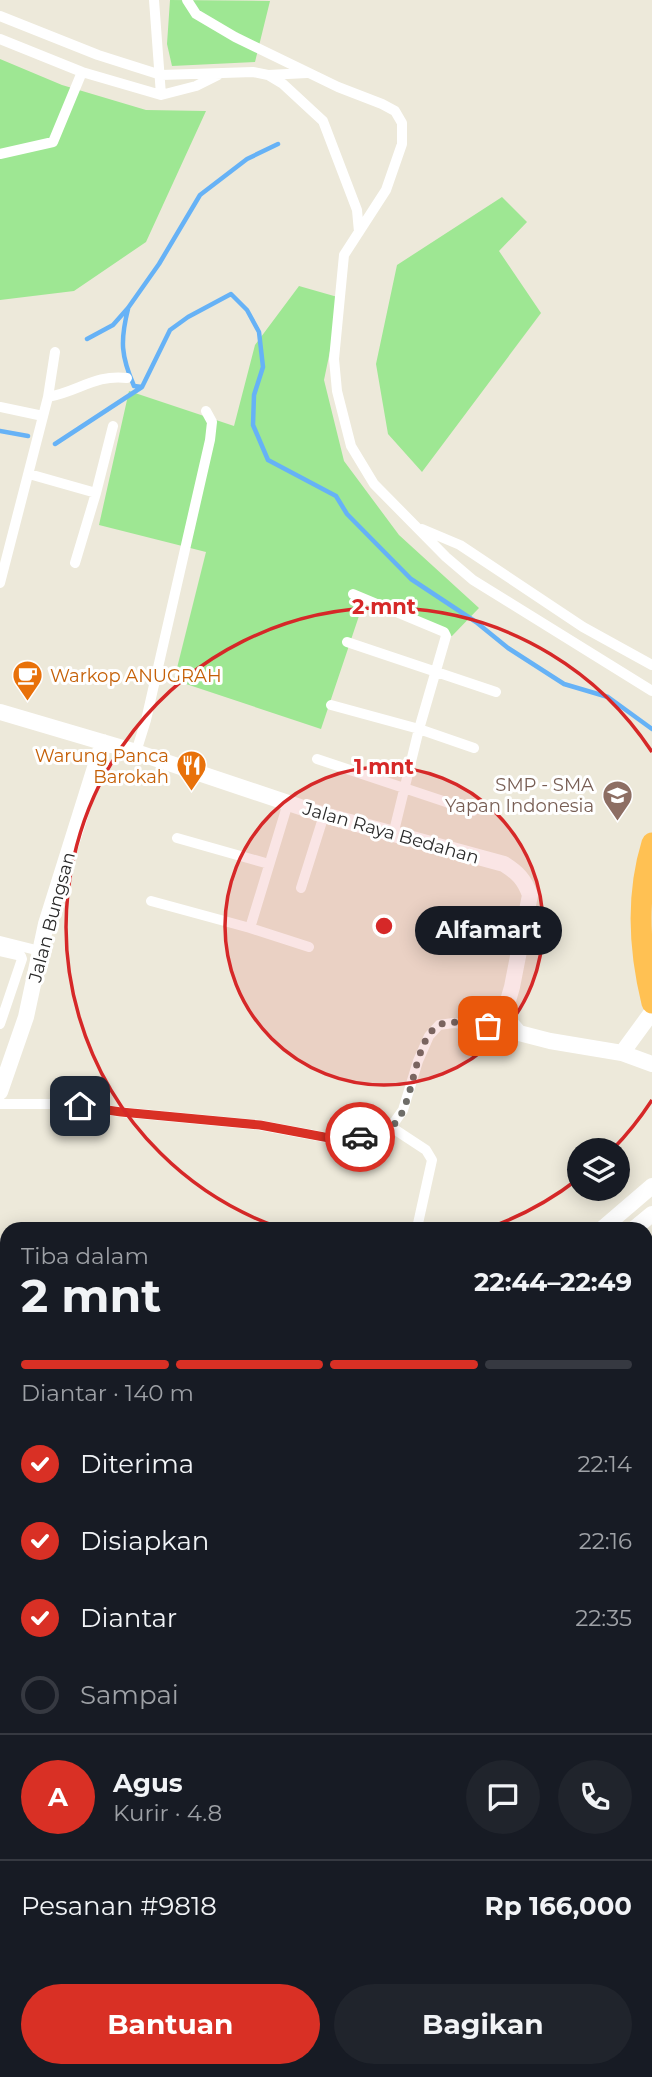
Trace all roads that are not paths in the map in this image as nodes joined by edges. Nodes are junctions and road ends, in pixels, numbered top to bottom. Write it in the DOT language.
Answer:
graph roads {
  1 [pos="154,0"];
  2 [pos="187,0"];
  3 [pos="0,16"];
  4 [pos="0,39"];
  5 [pos="82,72"];
  6 [pos="223,72"];
  7 [pos="308,73"];
  8 [pos="161,75"];
  9 [pos="268,75"];
  10 [pos="161,95"];
  11 [pos="0,154"];
  12 [pos="359,232"];
  13 [pos="55,352"];
  14 [pos="127,377"];
  15 [pos="48,397"];
  16 [pos="0,407"];
  17 [pos="206,411"];
  18 [pos="43,416"];
  19 [pos="113,426"];
  20 [pos="29,474"];
  21 [pos="96,493"];
  22 [pos="420,528"];
  23 [pos="75,564"];
  24 [pos="0,583"];
  25 [pos="353,594"];
  26 [pos="347,642"];
  27 [pos="652,665"];
  28 [pos="436,672"];
  29 [pos="652,691"];
  30 [pos="496,692"];
  31 [pos="331,705"];
  32 [pos="0,712"];
  33 [pos="419,729"];
  34 [pos="103,742"];
  35 [pos="474,748"];
  36 [pos="136,752"];
  37 [pos="317,759"];
  38 [pos="405,789"];
  39 [pos="288,803"];
  40 [pos="473,811"];
  41 [pos="324,815"];
  42 [pos="393,835"];
  43 [pos="177,838"];
  44 [pos="652,843"];
  45 [pos="269,864"];
  46 [pos="301,888"];
  47 [pos="151,901"];
  48 [pos="250,928"];
  49 [pos="0,941"];
  50 [pos="309,947"];
  51 [pos="0,951"];
  52 [pos="40,951"];
  53 [pos="652,1003"];
  54 [pos="652,1012"];
  55 [pos="507,1019"];
  56 [pos="0,1024"];
  57 [pos="622,1053"];
  58 [pos="652,1064"];
  59 [pos="0,1092"];
  60 [pos="0,1104"];
  61 [pos="391,1127"];
  62 [pos="649,1194"];
  63 [pos="418,1222"];
  64 [pos="611,1222"];
  1 -- 8 [label="street"];
  2 -- 7 [label="street"];
  3 -- 8 [label="street"];
  4 -- 5 [label="street"];
  5 -- 10 [label="street"];
  5 -- 11 [label="street"];
  6 -- 8 [label="street"];
  6 -- 9 [label="street"];
  6 -- 10 [label="street"];
  7 -- 9 [label="street"];
  7 -- 12 [label="street"];
  8 -- 10 [label="street"];
  9 -- 12 [label="street"];
  12 -- 22 [label="street"];
  13 -- 15 [label="street"];
  14 -- 15 [label="street"];
  15 -- 18 [label="street"];
  16 -- 18 [label="street"];
  17 -- 36 [label="street"];
  18 -- 20 [label="street"];
  19 -- 21 [label="street"];
  20 -- 21 [label="street"];
  20 -- 24 [label="street"];
  21 -- 23 [label="street"];
  22 -- 27 [label="street"];
  22 -- 29 [label="street"];
  25 -- 28 [label="street"];
  26 -- 28 [label="street"];
  28 -- 30 [label="street"];
  28 -- 33 [label="street"];
  31 -- 33 [label="street"];
  32 -- 34 [label="street, Jalan Raya Bedahan"];
  33 -- 35 [label="street"];
  33 -- 38 [label="street"];
  34 -- 36 [label="street, Jalan Raya Bedahan"];
  34 -- 52 [label="street, Jalan Bungsan"];
  36 -- 39 [label="street, Jalan Raya Bedahan"];
  37 -- 38 [label="street"];
  38 -- 40 [label="street"];
  38 -- 42 [label="street"];
  39 -- 41 [label="street, Jalan Raya Bedahan"];
  39 -- 45 [label="street"];
  41 -- 42 [label="street, Jalan Raya Bedahan"];
  41 -- 46 [label="street"];
  42 -- 55 [label="street, Jalan Raya Bedahan"];
  43 -- 45 [label="street"];
  44 -- 53 [label="highway"];
  45 -- 48 [label="street"];
  47 -- 48 [label="street"];
  48 -- 50 [label="street"];
  49 -- 52 [label="street"];
  51 -- 56 [label="street"];
  52 -- 59 [label="street, Jalan Bungsan"];
  54 -- 57 [label="street"];
  55 -- 57 [label="street"];
  55 -- 61 [label="street"];
  57 -- 58 [label="street"];
  60 -- 61 [label="street"];
  61 -- 63 [label="street"];
  62 -- 64 [label="street"];
}
